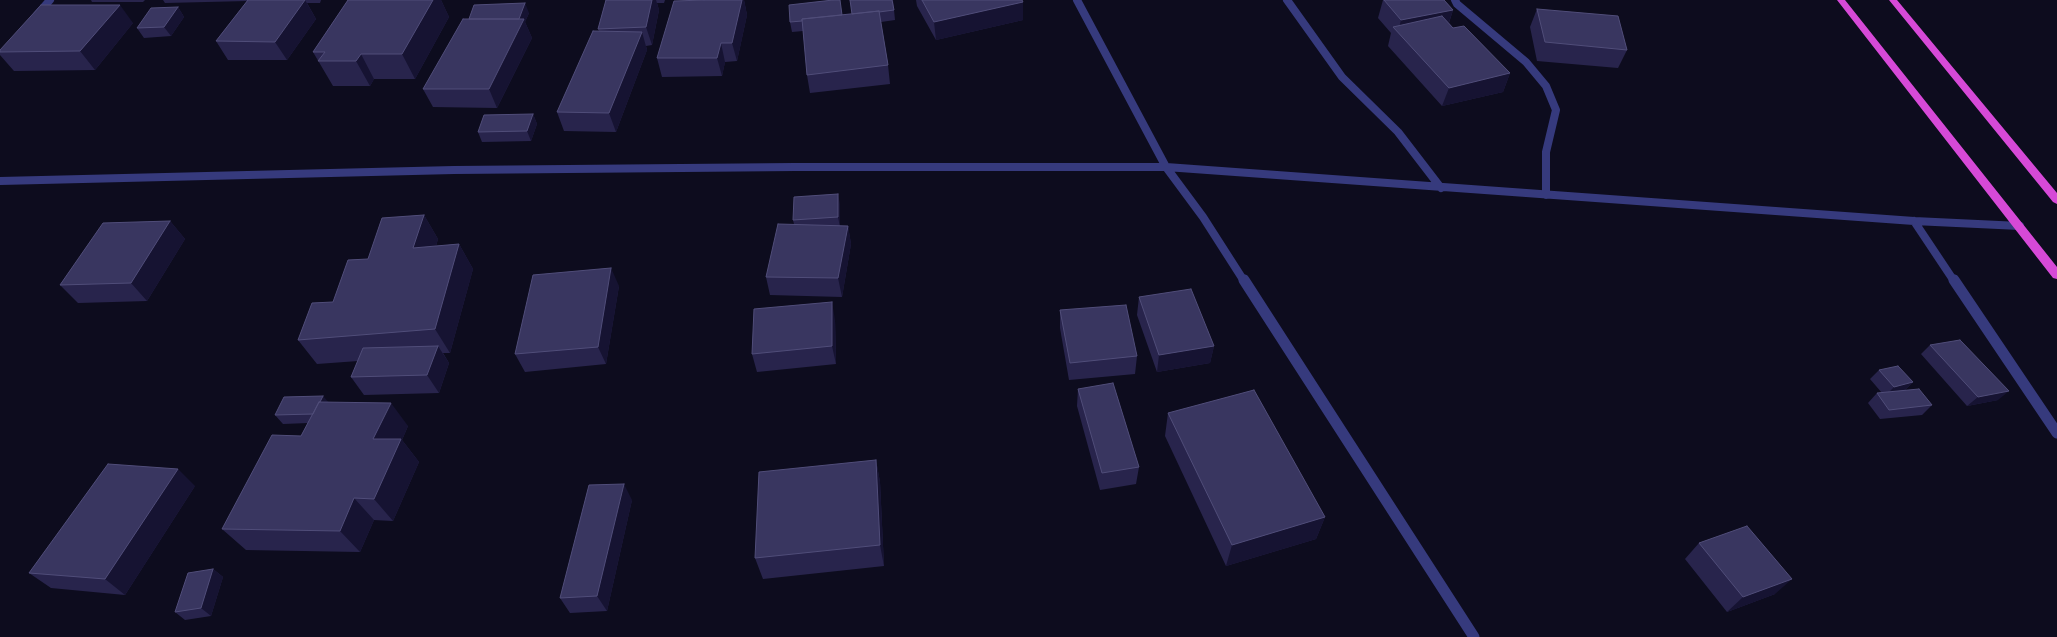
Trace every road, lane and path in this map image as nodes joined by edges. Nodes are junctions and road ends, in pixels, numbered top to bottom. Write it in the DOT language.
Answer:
graph roads {
  1 [pos="50,0"];
  2 [pos="1077,0"];
  3 [pos="1287,0"];
  4 [pos="1455,0"];
  5 [pos="1841,0"];
  6 [pos="1893,0"];
  7 [pos="30,23"];
  8 [pos="1166,167"];
  9 [pos="0,182"];
  10 [pos="1441,188"];
  11 [pos="1546,195"];
  12 [pos="2057,200"];
  13 [pos="1914,221"];
  14 [pos="2020,226"];
  15 [pos="2057,274"];
  16 [pos="2057,433"];
  17 [pos="1474,637"];
  1 -- 7 [label="street"];
  2 -- 8 [label="street"];
  3 -- 10 [label="street"];
  4 -- 11 [label="street"];
  5 -- 14 [label="highway"];
  6 -- 12 [label="highway"];
  8 -- 9 [label="street"];
  8 -- 10 [label="street"];
  8 -- 17 [label="street"];
  10 -- 11 [label="street"];
  11 -- 13 [label="street"];
  13 -- 14 [label="street"];
  13 -- 16 [label="street"];
  14 -- 15 [label="highway"];
}
